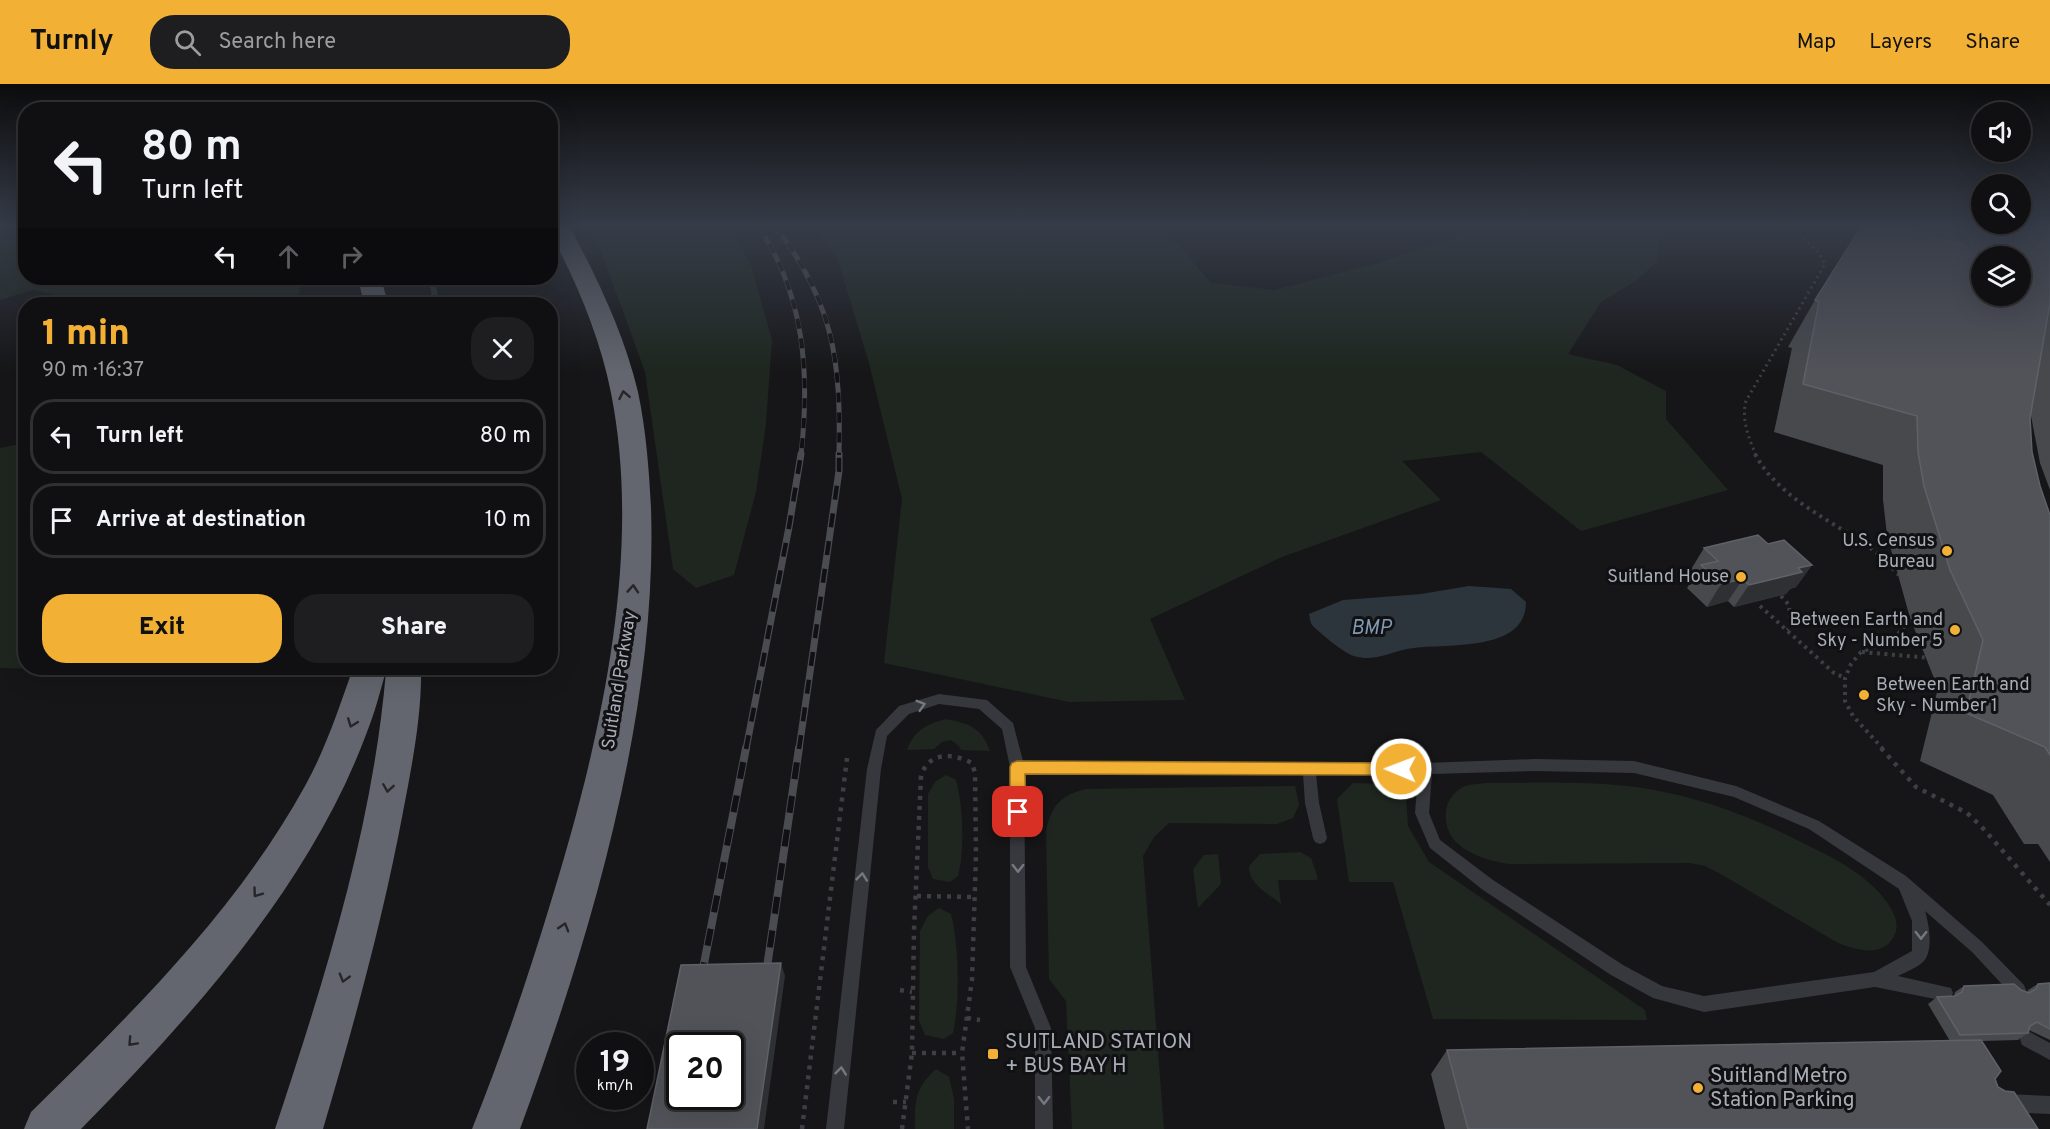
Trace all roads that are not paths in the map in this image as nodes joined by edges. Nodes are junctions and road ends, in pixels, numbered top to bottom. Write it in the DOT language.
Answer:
graph roads {
  1 [pos="582,276"];
  2 [pos="368,675"];
  3 [pos="403,675"];
  4 [pos="1017,767"];
  5 [pos="1309,768"];
  6 [pos="1425,769"];
  7 [pos="1320,838"];
  8 [pos="1901,881"];
  9 [pos="1875,979"];
  10 [pos="547,983"];
  11 [pos="2018,990"];
  12 [pos="1945,993"];
  13 [pos="2028,1039"];
  14 [pos="2050,1052"];
  15 [pos="1992,1103"];
  16 [pos="2050,1104"];
  17 [pos="48,1129"];
  18 [pos="299,1129"];
  19 [pos="496,1129"];
  20 [pos="513,1129"];
  21 [pos="835,1129"];
  22 [pos="1044,1129"];
  10 -- 1 [label="highway, Suitland Parkway, one-way"];
  2 -- 17 [label="highway, one-way"];
  3 -- 18 [label="highway, one-way"];
  4 -- 5 [label="lane"];
  21 -- 4 [label="lane, one-way"];
  4 -- 22 [label="lane, one-way"];
  5 -- 6 [label="lane"];
  5 -- 7 [label="lane"];
  6 -- 8 [label="lane"];
  6 -- 9 [label="lane"];
  8 -- 9 [label="lane, one-way"];
  8 -- 11 [label="lane"];
  9 -- 12 [label="lane"];
  10 -- 19 [label="highway, Suitland Parkway"];
  10 -- 20 [label="highway"];
  13 -- 14 [label="lane"];
  15 -- 16 [label="lane"];
}
